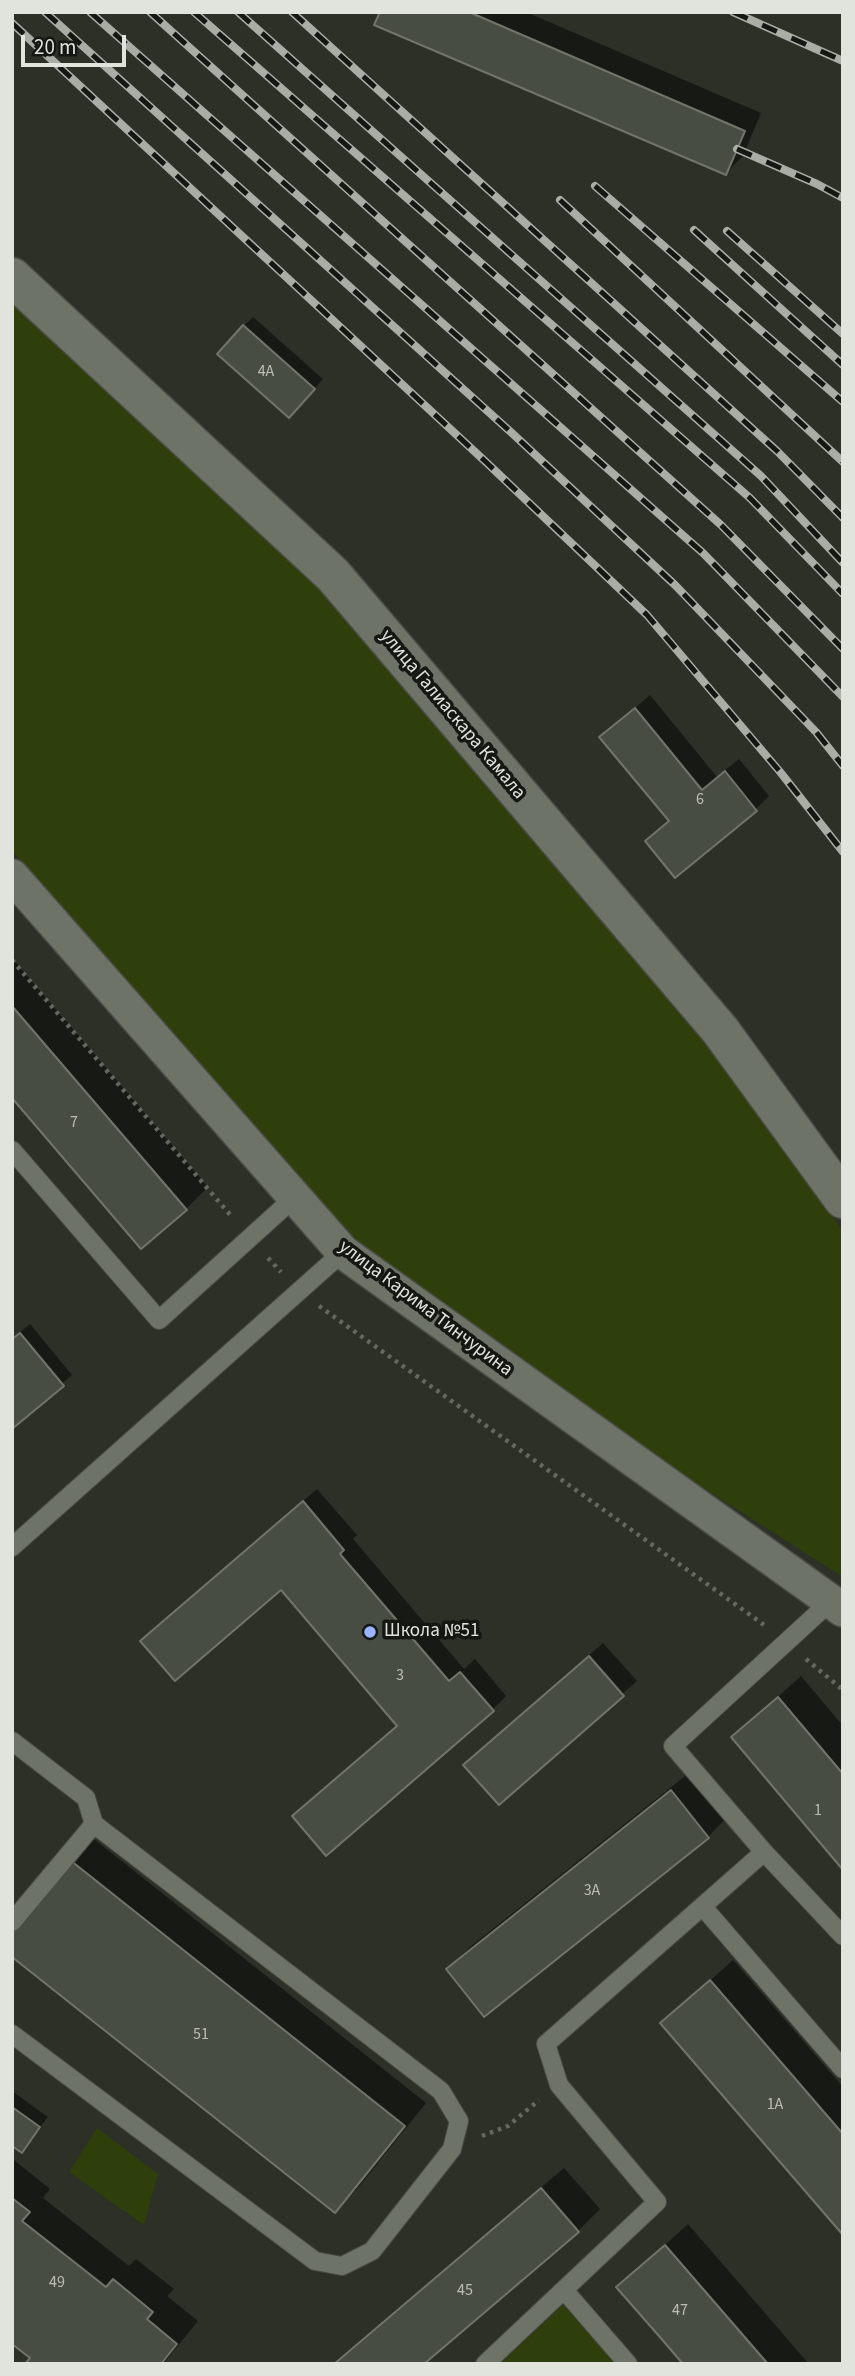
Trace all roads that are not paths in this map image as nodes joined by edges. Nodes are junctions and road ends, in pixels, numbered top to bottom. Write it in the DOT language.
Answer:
graph roads {
  1 [pos="12,277"];
  2 [pos="12,876"];
  3 [pos="12,1150"];
  4 [pos="295,1197"];
  5 [pos="843,1199"];
  6 [pos="343,1252"];
  7 [pos="12,1547"];
  8 [pos="837,1606"];
  9 [pos="12,1741"];
  10 [pos="94,1824"];
  11 [pos="764,1852"];
  12 [pos="703,1907"];
  13 [pos="16,1910"];
  14 [pos="843,1936"];
  15 [pos="12,2034"];
  16 [pos="843,2069"];
  17 [pos="564,2290"];
  18 [pos="485,2364"];
  19 [pos="628,2364"];
  1 -- 5 [label="street, улица Галиаскара Камала"];
  2 -- 4 [label="street, улица Карима Тинчурина"];
  3 -- 4 [label="lane"];
  4 -- 6 [label="street, улица Карима Тинчурина"];
  6 -- 7 [label="lane"];
  6 -- 8 [label="street, улица Карима Тинчурина"];
  8 -- 11 [label="lane"];
  9 -- 10 [label="lane"];
  10 -- 13 [label="lane"];
  10 -- 15 [label="lane"];
  11 -- 12 [label="lane"];
  11 -- 14 [label="lane"];
  12 -- 16 [label="lane"];
  12 -- 17 [label="lane"];
  17 -- 18 [label="lane"];
  17 -- 19 [label="lane"];
}
